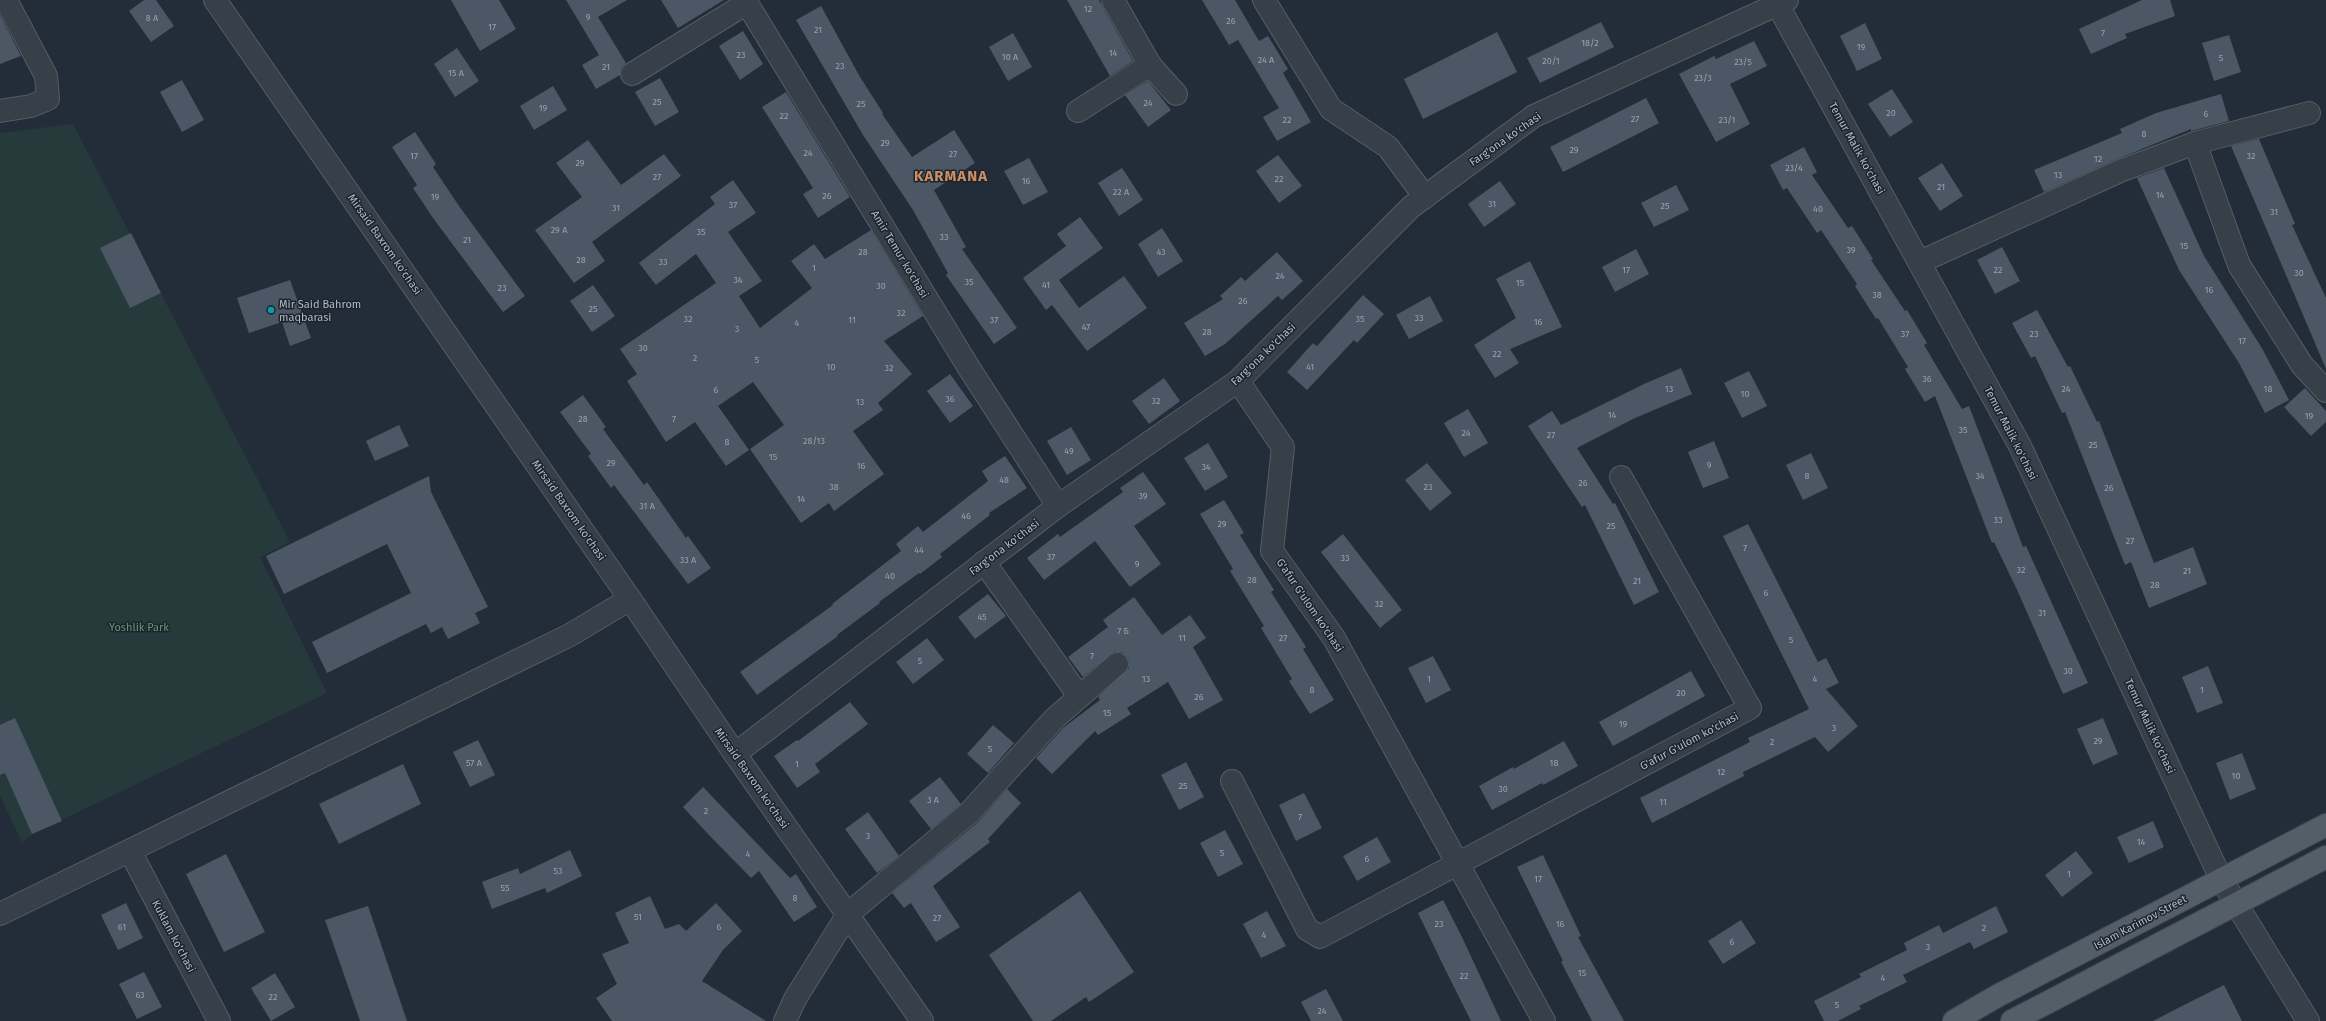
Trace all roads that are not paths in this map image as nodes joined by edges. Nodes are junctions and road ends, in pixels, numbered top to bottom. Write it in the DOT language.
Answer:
graph roads {
  1 [pos="6,0"];
  2 [pos="215,0"];
  3 [pos="1113,0"];
  4 [pos="1264,0"];
  5 [pos="746,1"];
  6 [pos="1780,1"];
  7 [pos="1150,65"];
  8 [pos="632,74"];
  9 [pos="1176,94"];
  10 [pos="0,111"];
  11 [pos="1078,111"];
  12 [pos="2309,113"];
  13 [pos="2195,143"];
  14 [pos="1425,197"];
  15 [pos="1920,262"];
  16 [pos="1238,381"];
  17 [pos="2326,391"];
  18 [pos="1621,477"];
  19 [pos="1058,506"];
  20 [pos="984,562"];
  21 [pos="630,599"];
  22 [pos="1117,664"];
  23 [pos="1079,696"];
  24 [pos="735,754"];
  25 [pos="1232,781"];
  26 [pos="2326,825"];
  27 [pos="130,851"];
  28 [pos="2326,857"];
  29 [pos="1457,864"];
  30 [pos="2221,879"];
  31 [pos="2236,904"];
  32 [pos="0,914"];
  33 [pos="848,914"];
  34 [pos="219,1021"];
  35 [pos="785,1021"];
  36 [pos="922,1021"];
  37 [pos="1544,1021"];
  38 [pos="1954,1021"];
  39 [pos="2012,1021"];
  40 [pos="2308,1021"];
  1 -- 10 [label="street"];
  2 -- 21 [label="street, Mirsaid Baxrom ko'chasi"];
  3 -- 7 [label="street"];
  4 -- 14 [label="street"];
  5 -- 8 [label="street"];
  5 -- 19 [label="street, Amir Temur ko'chasi"];
  6 -- 14 [label="street, Farg'ona ko'chasi"];
  6 -- 15 [label="street, Temur Malik ko'chasi"];
  7 -- 9 [label="street"];
  7 -- 11 [label="street"];
  12 -- 13 [label="street"];
  13 -- 15 [label="street"];
  13 -- 17 [label="street"];
  14 -- 16 [label="street, Farg'ona ko'chasi"];
  15 -- 30 [label="street, Temur Malik ko'chasi"];
  16 -- 19 [label="street, Farg'ona ko'chasi"];
  16 -- 29 [label="street, G'afur G'ulom ko'chasi"];
  18 -- 29 [label="street, G'afur G'ulom ko'chasi"];
  19 -- 20 [label="street, Farg'ona ko'chasi"];
  20 -- 23 [label="street"];
  20 -- 24 [label="street, Farg'ona ko'chasi"];
  21 -- 24 [label="street, Mirsaid Baxrom ko'chasi"];
  21 -- 27 [label="street"];
  22 -- 23 [label="street"];
  23 -- 33 [label="street"];
  24 -- 33 [label="street, Mirsaid Baxrom ko'chasi"];
  25 -- 29 [label="street, G'afur G'ulom ko'chasi"];
  26 -- 30 [label="main road, Islam Karimov Street"];
  27 -- 32 [label="street"];
  27 -- 34 [label="street, Kuklam ko'chasi"];
  28 -- 31 [label="main road"];
  29 -- 37 [label="street, G'afur G'ulom ko'chasi"];
  30 -- 31 [label="street, Temur Malik ko'chasi"];
  30 -- 38 [label="main road, Islam Karimov Street"];
  31 -- 39 [label="main road"];
  31 -- 40 [label="street, Temur Malik ko'chasi"];
  33 -- 35 [label="street"];
  33 -- 36 [label="street, Mirsaid Baxrom ko'chasi"];
}
